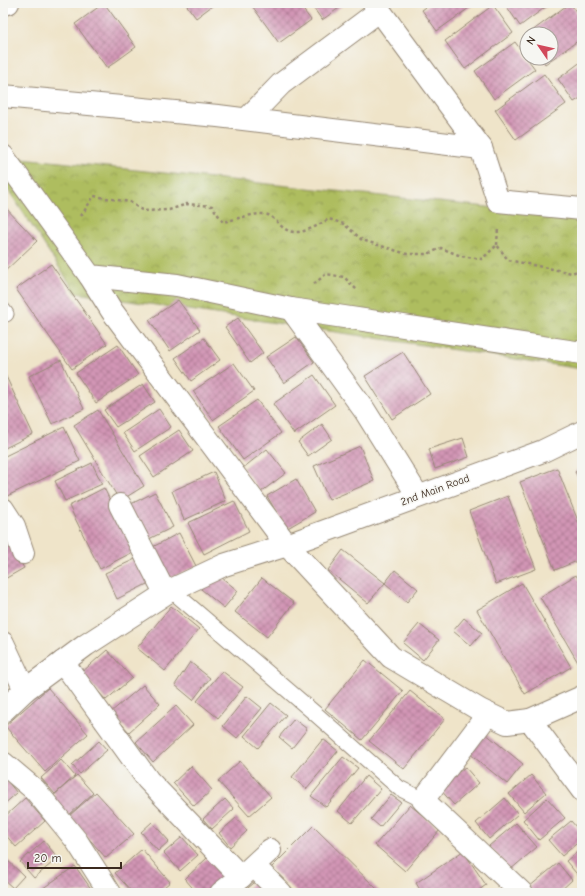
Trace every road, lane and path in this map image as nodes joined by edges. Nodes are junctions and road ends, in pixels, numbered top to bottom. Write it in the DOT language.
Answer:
graph roads {
  1 [pos="8,3"];
  2 [pos="3,4"];
  3 [pos="377,7"];
  4 [pos="3,96"];
  5 [pos="247,119"];
  6 [pos="481,148"];
  7 [pos="3,156"];
  8 [pos="117,199"];
  9 [pos="582,209"];
  10 [pos="582,269"];
  11 [pos="90,276"];
  12 [pos="291,309"];
  13 [pos="582,353"];
  14 [pos="582,432"];
  15 [pos="418,496"];
  16 [pos="120,506"];
  17 [pos="3,510"];
  18 [pos="287,545"];
  19 [pos="23,554"];
  20 [pos="168,592"];
  21 [pos="3,643"];
  22 [pos="63,662"];
  23 [pos="25,690"];
  24 [pos="582,697"];
  25 [pos="3,711"];
  26 [pos="488,714"];
  27 [pos="530,720"];
  28 [pos="3,763"];
  29 [pos="582,790"];
  30 [pos="424,800"];
  31 [pos="270,850"];
  32 [pos="247,871"];
  33 [pos="110,893"];
  34 [pos="221,893"];
  35 [pos="282,893"];
  36 [pos="522,893"];
  1 -- 2 [label="street"];
  3 -- 5 [label="street"];
  3 -- 6 [label="street"];
  4 -- 5 [label="street"];
  5 -- 6 [label="street"];
  6 -- 9 [label="street"];
  7 -- 11 [label="street"];
  8 -- 10 [label="path"];
  11 -- 12 [label="street"];
  11 -- 18 [label="street"];
  12 -- 13 [label="street"];
  12 -- 15 [label="street"];
  14 -- 15 [label="street, 2nd Main Road"];
  15 -- 18 [label="street, 2nd Main Road"];
  16 -- 20 [label="street"];
  17 -- 19 [label="street"];
  18 -- 20 [label="street, 2nd Main Road"];
  18 -- 26 [label="street"];
  20 -- 22 [label="street, 2nd Main Road"];
  20 -- 30 [label="lane"];
  21 -- 23 [label="street"];
  22 -- 23 [label="street, 2nd Main Road"];
  22 -- 32 [label="street"];
  23 -- 25 [label="street, 2nd Main Road"];
  24 -- 27 [label="street"];
  26 -- 27 [label="street"];
  26 -- 30 [label="street"];
  27 -- 29 [label="street"];
  28 -- 33 [label="street"];
  30 -- 36 [label="street"];
  31 -- 32 [label="street"];
  32 -- 34 [label="street"];
  32 -- 35 [label="street"];
}
